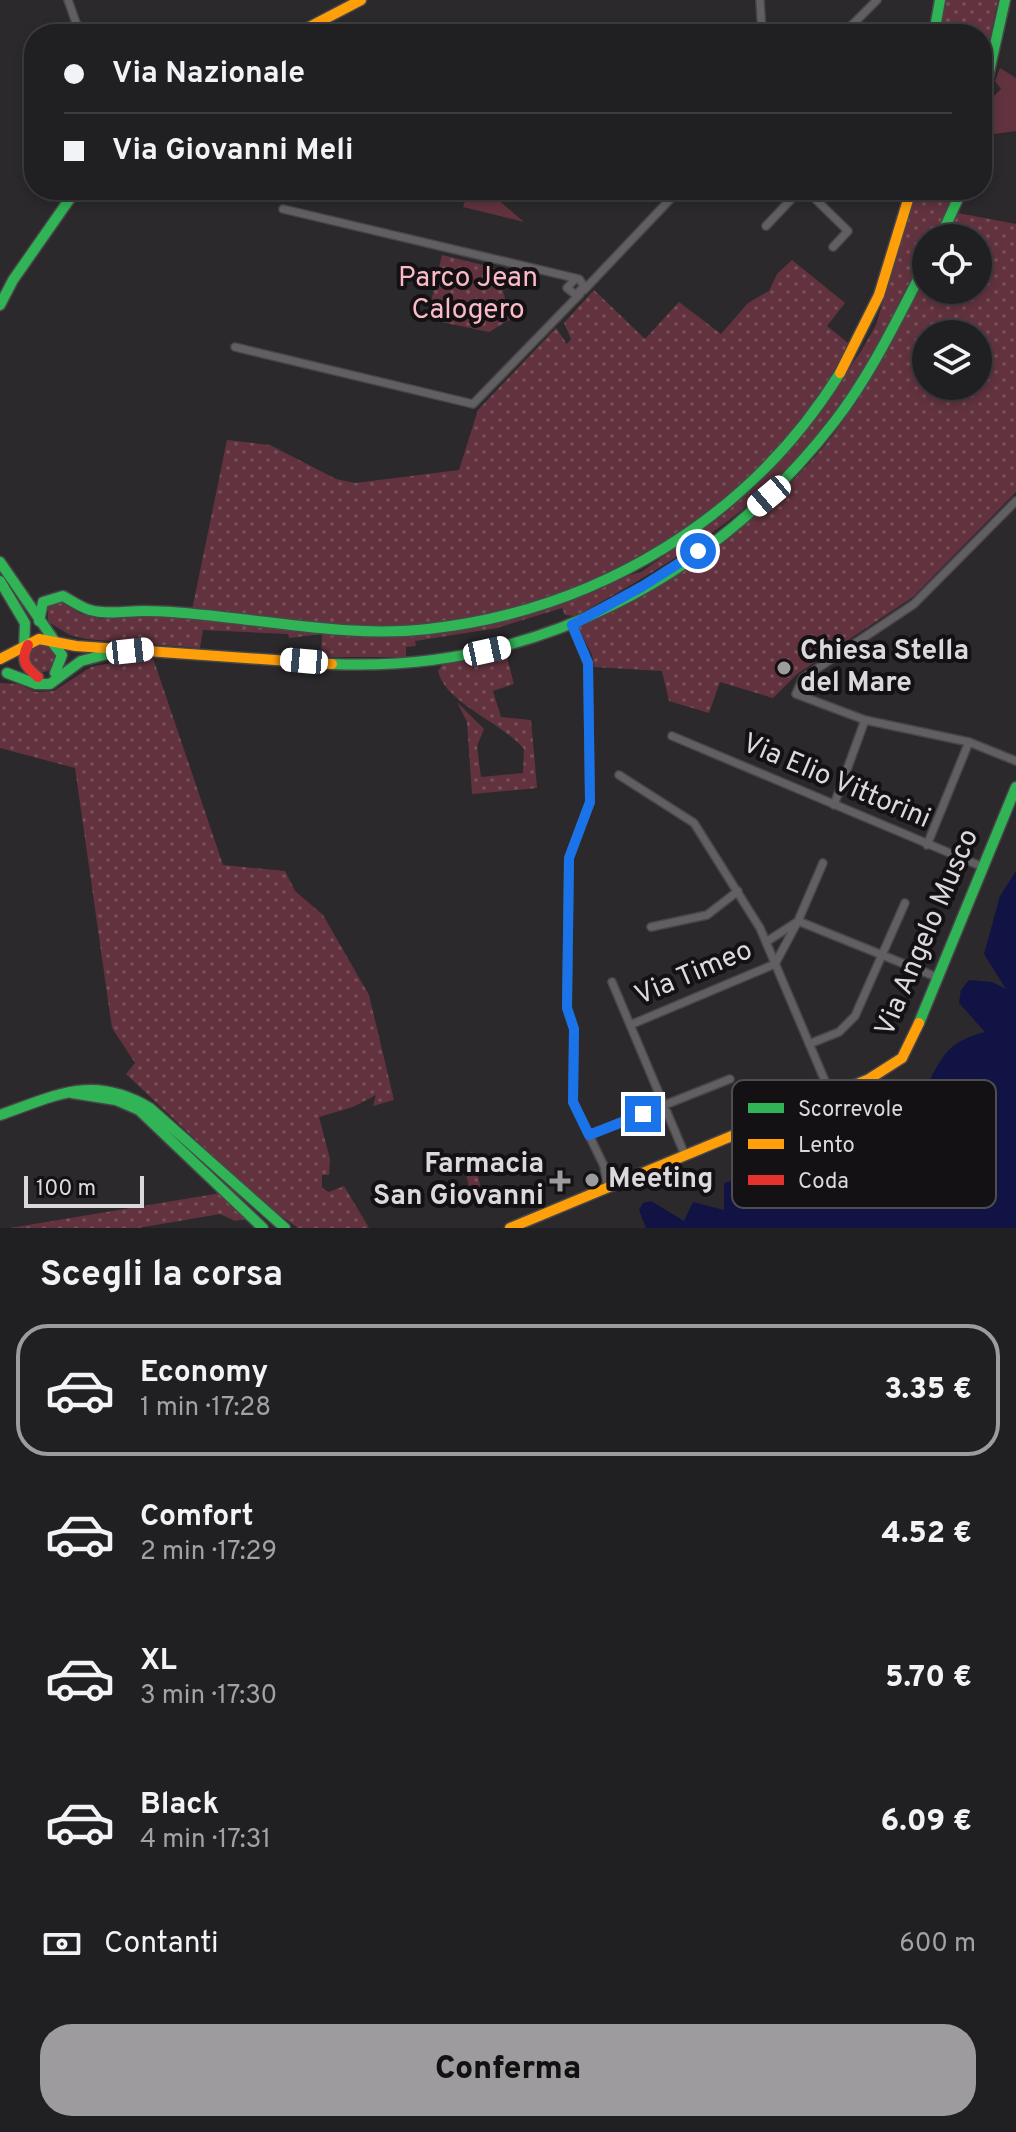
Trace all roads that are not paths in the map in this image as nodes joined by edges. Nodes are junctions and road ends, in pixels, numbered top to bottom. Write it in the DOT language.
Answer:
graph roads {
  1 [pos="68,0"];
  2 [pos="361,0"];
  3 [pos="760,0"];
  4 [pos="877,0"];
  5 [pos="940,0"];
  6 [pos="1005,0"];
  7 [pos="76,24"];
  8 [pos="315,24"];
  9 [pos="761,24"];
  10 [pos="853,24"];
  11 [pos="936,24"];
  12 [pos="992,58"];
  13 [pos="69,200"];
  14 [pos="669,200"];
  15 [pos="793,200"];
  16 [pos="814,200"];
  17 [pos="909,200"];
  18 [pos="957,200"];
  19 [pos="283,209"];
  20 [pos="946,224"];
  21 [pos="766,226"];
  22 [pos="833,247"];
  23 [pos="599,273"];
  24 [pos="555,276"];
  25 [pos="577,279"];
  26 [pos="912,289"];
  27 [pos="568,290"];
  28 [pos="582,292"];
  29 [pos="0,305"];
  30 [pos="565,307"];
  31 [pos="235,347"];
  32 [pos="1016,501"];
  33 [pos="0,562"];
  34 [pos="0,581"];
  35 [pos="16,609"];
  36 [pos="39,621"];
  37 [pos="572,625"];
  38 [pos="52,640"];
  39 [pos="26,648"];
  40 [pos="150,649"];
  41 [pos="99,654"];
  42 [pos="0,658"];
  43 [pos="4,673"];
  44 [pos="55,673"];
  45 [pos="38,677"];
  46 [pos="865,720"];
  47 [pos="672,736"];
  48 [pos="969,742"];
  49 [pos="1016,761"];
  50 [pos="619,775"];
  51 [pos="1016,787"];
  52 [pos="834,805"];
  53 [pos="927,845"];
  54 [pos="823,863"];
  55 [pos="983,867"];
  56 [pos="738,891"];
  57 [pos="905,903"];
  58 [pos="798,921"];
  59 [pos="651,927"];
  60 [pos="766,942"];
  61 [pos="882,955"];
  62 [pos="775,964"];
  63 [pos="939,978"];
  64 [pos="612,982"];
  65 [pos="630,1025"];
  66 [pos="809,1044"];
  67 [pos="730,1079"];
  68 [pos="825,1080"];
  69 [pos="864,1080"];
  70 [pos="62,1093"];
  71 [pos="664,1106"];
  72 [pos="0,1115"];
  73 [pos="589,1135"];
  74 [pos="732,1136"];
  75 [pos="685,1155"];
  76 [pos="612,1186"];
  77 [pos="263,1228"];
  78 [pos="285,1228"];
  79 [pos="510,1228"];
  1 -- 7 [label="street"];
  2 -- 8 [label="main road"];
  3 -- 9 [label="street"];
  4 -- 10 [label="street"];
  5 -- 11 [label="main road"];
  6 -- 12 [label="main road"];
  13 -- 29 [label="main road"];
  14 -- 23 [label="street"];
  15 -- 21 [label="street"];
  16 -- 22 [label="street"];
  17 -- 36 [label="main road"];
  18 -- 20 [label="main road"];
  19 -- 24 [label="street"];
  23 -- 25 [label="street"];
  23 -- 28 [label="street"];
  24 -- 25 [label="street"];
  24 -- 27 [label="street"];
  25 -- 27 [label="street"];
  25 -- 28 [label="street"];
  26 -- 37 [label="main road"];
  27 -- 28 [label="street"];
  27 -- 30 [label="street"];
  28 -- 30 [label="street"];
  30 -- 31 [label="street"];
  32 -- 46 [label="street"];
  33 -- 36 [label="main road"];
  34 -- 35 [label="main road"];
  35 -- 39 [label="main road"];
  35 -- 42 [label="main road"];
  36 -- 38 [label="main road"];
  37 -- 40 [label="main road"];
  37 -- 73 [label="street"];
  38 -- 39 [label="main road"];
  38 -- 40 [label="main road"];
  38 -- 44 [label="main road"];
  39 -- 42 [label="main road"];
  39 -- 45 [label="main road"];
  40 -- 41 [label="main road"];
  41 -- 43 [label="main road"];
  41 -- 44 [label="main road"];
  43 -- 45 [label="main road"];
  44 -- 45 [label="main road"];
  46 -- 48 [label="street"];
  46 -- 52 [label="street"];
  47 -- 52 [label="street, Via Elio Vittorini"];
  48 -- 49 [label="street"];
  48 -- 53 [label="street"];
  50 -- 56 [label="street"];
  51 -- 55 [label="main road, Via Angelo Musco"];
  52 -- 53 [label="street, Via Elio Vittorini"];
  53 -- 55 [label="street, Via Elio Vittorini"];
  54 -- 58 [label="street"];
  55 -- 63 [label="main road, Via Angelo Musco"];
  56 -- 59 [label="street"];
  56 -- 60 [label="street"];
  57 -- 61 [label="street"];
  58 -- 60 [label="street"];
  58 -- 61 [label="street"];
  58 -- 62 [label="street"];
  60 -- 62 [label="street"];
  61 -- 63 [label="street"];
  61 -- 66 [label="street"];
  62 -- 65 [label="street, Via Timeo"];
  62 -- 66 [label="street"];
  63 -- 69 [label="main road, Via Angelo Musco"];
  64 -- 65 [label="street"];
  65 -- 71 [label="street"];
  66 -- 68 [label="street"];
  67 -- 71 [label="street"];
  70 -- 72 [label="main road"];
  70 -- 77 [label="main road"];
  70 -- 78 [label="main road"];
  71 -- 73 [label="street"];
  71 -- 75 [label="street"];
  73 -- 76 [label="street"];
  74 -- 75 [label="main road, Via Angelo Musco"];
  75 -- 76 [label="main road, Via Angelo Musco"];
  76 -- 79 [label="main road, Via Angelo Musco"];
}
